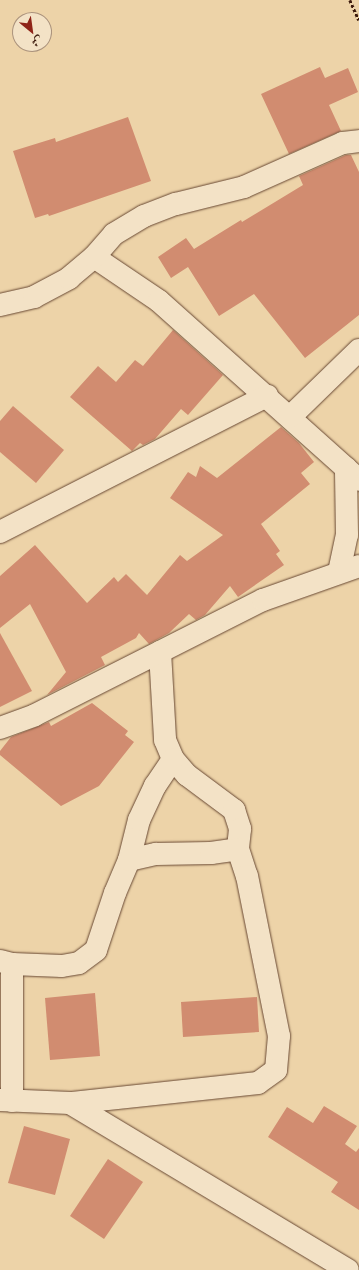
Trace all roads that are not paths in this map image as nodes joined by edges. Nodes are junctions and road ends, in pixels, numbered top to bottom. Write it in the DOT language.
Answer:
graph roads {
  1 [pos="359,141"];
  2 [pos="94,257"];
  3 [pos="0,305"];
  4 [pos="359,350"];
  5 [pos="267,396"];
  6 [pos="290,417"];
  7 [pos="352,474"];
  8 [pos="0,532"];
  9 [pos="349,569"];
  10 [pos="160,652"];
  11 [pos="0,728"];
  12 [pos="173,759"];
  13 [pos="238,849"];
  14 [pos="129,860"];
  15 [pos="6,962"];
  16 [pos="6,1100"];
  17 [pos="70,1103"];
  18 [pos="348,1270"];
  1 -- 2 [label="street"];
  2 -- 3 [label="street"];
  2 -- 5 [label="street"];
  4 -- 6 [label="street"];
  5 -- 6 [label="street"];
  5 -- 8 [label="street"];
  6 -- 7 [label="street"];
  7 -- 9 [label="street"];
  9 -- 10 [label="street"];
  10 -- 11 [label="street"];
  10 -- 12 [label="street"];
  12 -- 13 [label="street"];
  12 -- 14 [label="street"];
  13 -- 14 [label="street"];
  13 -- 17 [label="street"];
  14 -- 15 [label="street"];
  15 -- 16 [label="street"];
  16 -- 17 [label="street"];
  17 -- 18 [label="street"];
}
